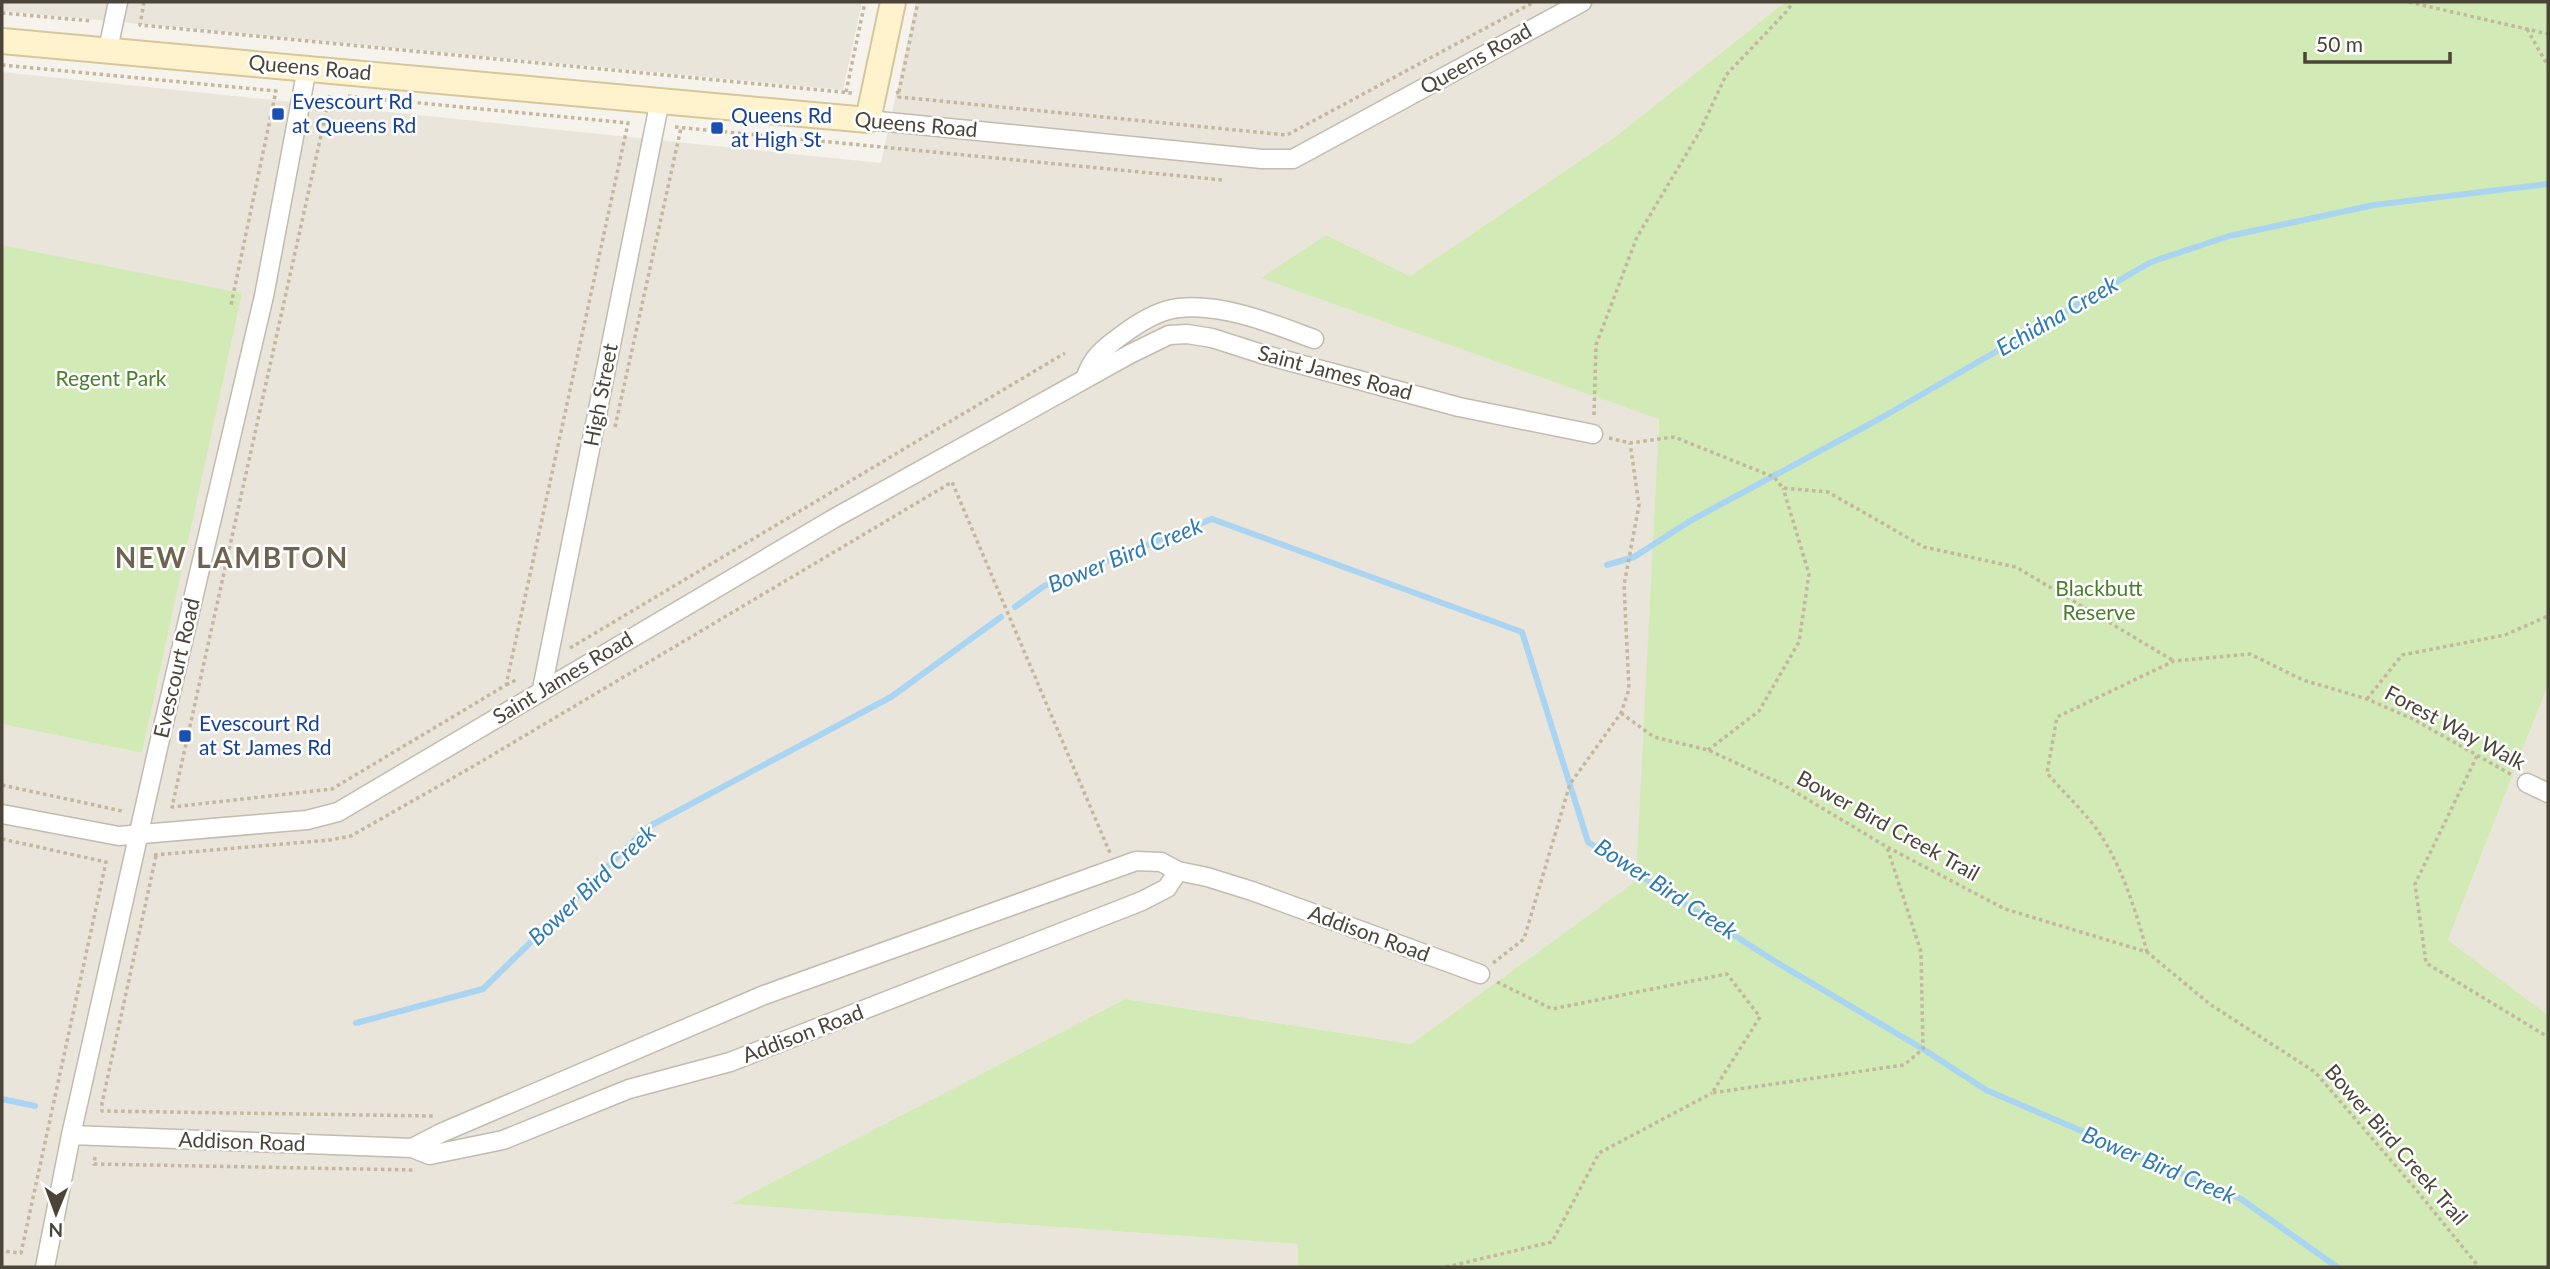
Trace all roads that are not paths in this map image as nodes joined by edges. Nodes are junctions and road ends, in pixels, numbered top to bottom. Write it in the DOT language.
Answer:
graph roads {
  1 [pos="118,2"];
  2 [pos="893,2"];
  3 [pos="1582,2"];
  4 [pos="1558,8"];
  5 [pos="2,41"];
  6 [pos="108,49"];
  7 [pos="307,68"];
  8 [pos="660,100"];
  9 [pos="868,120"];
  10 [pos="1314,339"];
  11 [pos="1085,379"];
  12 [pos="1593,434"];
  13 [pos="542,689"];
  14 [pos="2527,783"];
  15 [pos="2548,793"];
  16 [pos="2,814"];
  17 [pos="140,836"];
  18 [pos="1178,871"];
  19 [pos="1480,974"];
  20 [pos="71,1135"];
  21 [pos="412,1148"];
  22 [pos="44,1267"];
  1 -- 6 [label="street"];
  2 -- 9 [label="street"];
  3 -- 4 [label="street, Queens Road"];
  4 -- 9 [label="street, Queens Road"];
  5 -- 6 [label="street, Queens Road"];
  6 -- 7 [label="street, Queens Road"];
  7 -- 8 [label="street, Queens Road"];
  7 -- 17 [label="street, Evescourt Road"];
  8 -- 9 [label="street, Queens Road"];
  8 -- 13 [label="street, High Street"];
  10 -- 11 [label="street, Saint James Road"];
  11 -- 12 [label="street, Saint James Road"];
  11 -- 13 [label="street, Saint James Road"];
  13 -- 17 [label="street, Saint James Road"];
  14 -- 15 [label="street"];
  16 -- 17 [label="street, Saint James Road"];
  17 -- 20 [label="street, Evescourt Road"];
  18 -- 19 [label="street, Addison Road"];
  18 -- 21 [label="street, Addison Road"];
  18 -- 21 [label="street, Addison Road"];
  20 -- 21 [label="street, Addison Road"];
  20 -- 22 [label="street, Evescourt Road"];
}
